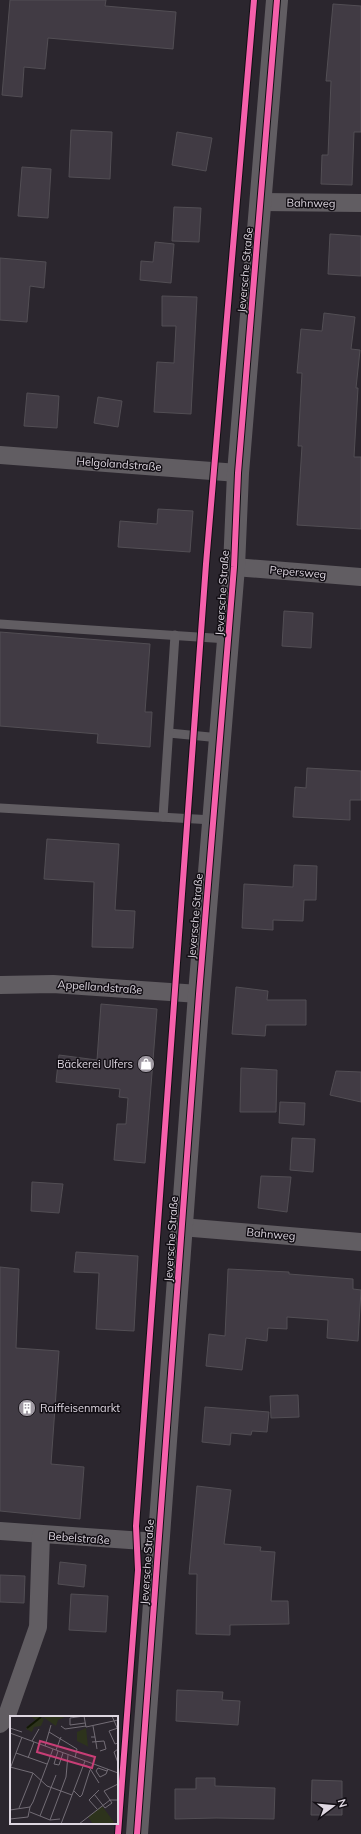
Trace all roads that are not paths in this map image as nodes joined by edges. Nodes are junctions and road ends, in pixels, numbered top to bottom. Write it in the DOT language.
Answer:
graph roads {
  1 [pos="277,0"];
  2 [pos="261,202"];
  3 [pos="361,203"];
  4 [pos="0,455"];
  5 [pos="238,473"];
  6 [pos="234,567"];
  7 [pos="361,577"];
  8 [pos="0,624"];
  9 [pos="175,635"];
  10 [pos="228,638"];
  11 [pos="169,733"];
  12 [pos="220,738"];
  13 [pos="0,808"];
  14 [pos="163,817"];
  15 [pos="213,820"];
  16 [pos="0,985"];
  17 [pos="199,994"];
  18 [pos="181,1227"];
  19 [pos="361,1242"];
  20 [pos="0,1532"];
  21 [pos="41,1535"];
  22 [pos="158,1542"];
  23 [pos="0,1724"];
  24 [pos="137,1834"];
  1 -- 2 [label="street, Jeversche Straße"];
  2 -- 3 [label="street, Bahnweg"];
  2 -- 5 [label="street, Jeversche Straße"];
  4 -- 5 [label="street, Helgolandstraße"];
  5 -- 6 [label="street, Jeversche Straße"];
  6 -- 7 [label="street, Pepersweg"];
  6 -- 10 [label="street, Jeversche Straße"];
  8 -- 9 [label="lane"];
  9 -- 10 [label="lane"];
  9 -- 11 [label="lane"];
  10 -- 12 [label="street, Jeversche Straße"];
  11 -- 12 [label="lane"];
  11 -- 14 [label="lane"];
  12 -- 15 [label="street, Jeversche Straße"];
  13 -- 14 [label="lane"];
  14 -- 15 [label="lane"];
  15 -- 17 [label="street, Jeversche Straße"];
  16 -- 17 [label="street, Appellandstraße"];
  17 -- 18 [label="street, Jeversche Straße"];
  18 -- 19 [label="street, Bahnweg"];
  18 -- 22 [label="street, Jeversche Straße"];
  20 -- 21 [label="street, Bebelstraße"];
  21 -- 22 [label="street, Bebelstraße"];
  21 -- 23 [label="street"];
  22 -- 24 [label="street, Jeversche Straße"];
}
